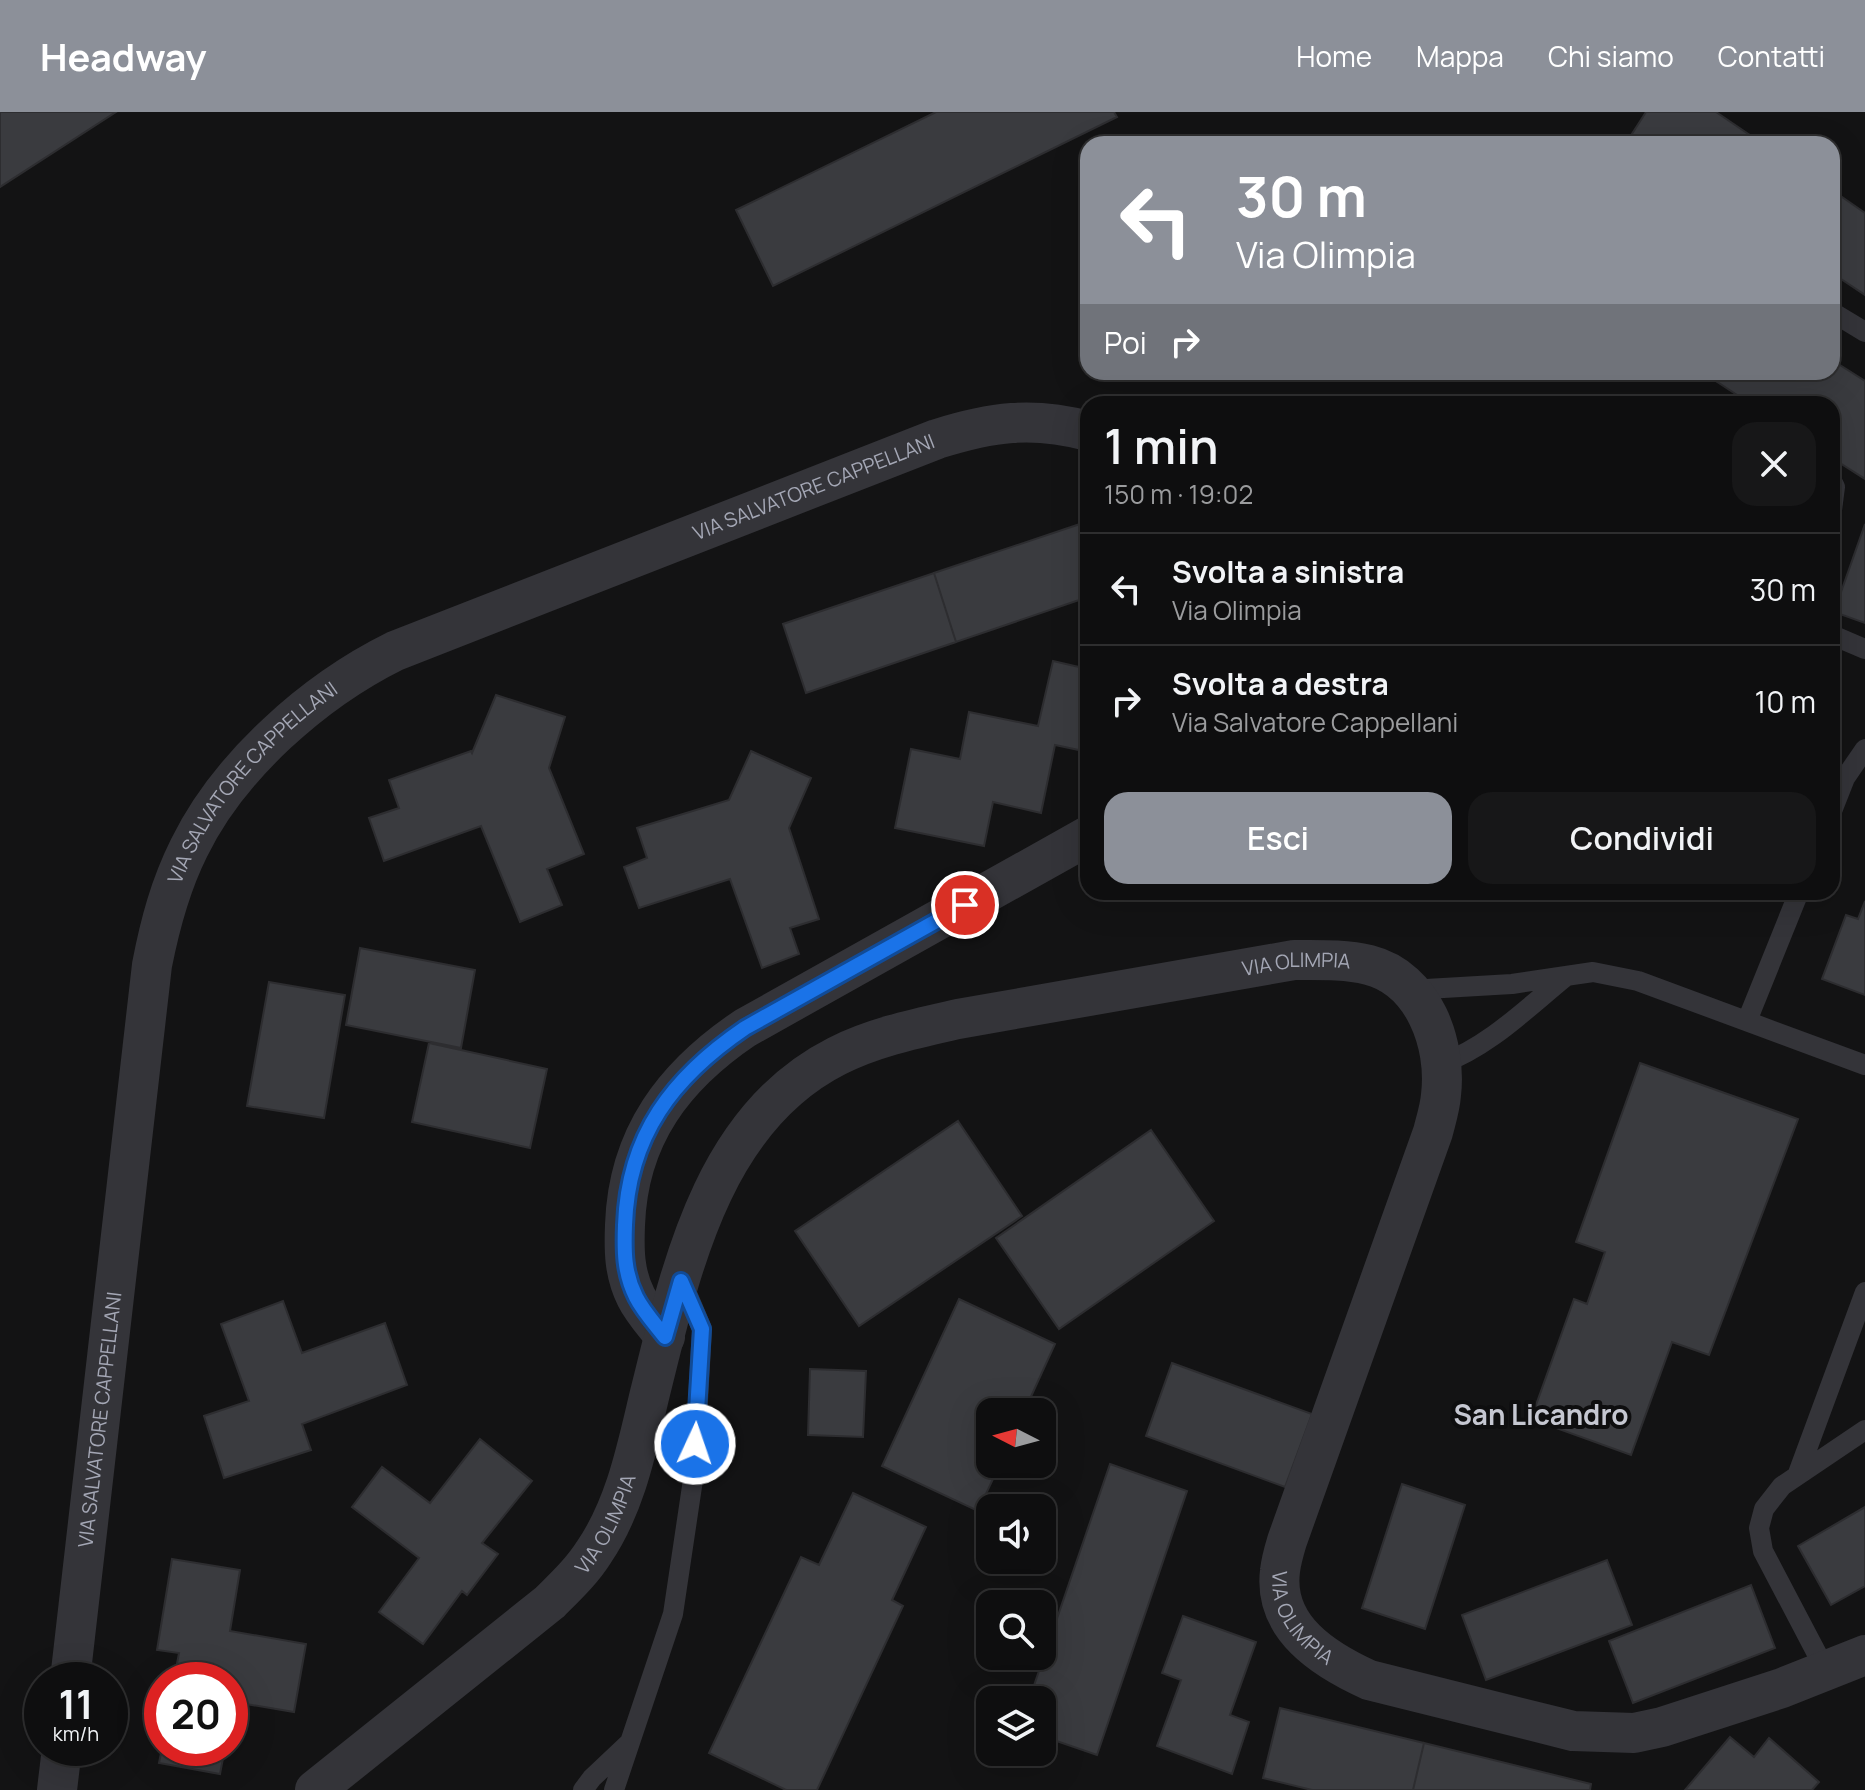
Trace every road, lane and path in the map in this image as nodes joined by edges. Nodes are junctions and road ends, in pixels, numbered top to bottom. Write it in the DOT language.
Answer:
graph roads {
  1 [pos="1840,317"];
  2 [pos="1865,332"];
  3 [pos="1080,429"];
  4 [pos="1840,638"];
  5 [pos="1865,649"];
  6 [pos="1865,749"];
  7 [pos="1840,791"];
  8 [pos="1080,840"];
  9 [pos="1796,900"];
  10 [pos="1564,978"];
  11 [pos="1409,990"];
  12 [pos="1747,1021"];
  13 [pos="1441,1064"];
  14 [pos="1865,1065"];
  15 [pos="681,1281"];
  16 [pos="1865,1292"];
  17 [pos="665,1337"];
  18 [pos="1865,1430"];
  19 [pos="1797,1476"];
  20 [pos="1865,1655"];
  21 [pos="72,1662"];
  22 [pos="1826,1671"];
  23 [pos="631,1741"];
  24 [pos="60,1766"];
  25 [pos="57,1790"];
  26 [pos="315,1790"];
  27 [pos="583,1790"];
  28 [pos="614,1790"];
  1 -- 2 [label="lane"];
  3 -- 21 [label="street, VIA SALVATORE CAPPELLANI"];
  4 -- 5 [label="lane"];
  6 -- 7 [label="lane"];
  8 -- 17 [label="street"];
  9 -- 12 [label="lane"];
  10 -- 11 [label="lane"];
  10 -- 12 [label="lane"];
  10 -- 13 [label="lane"];
  11 -- 13 [label="street, VIA OLIMPIA"];
  11 -- 15 [label="street, VIA OLIMPIA"];
  12 -- 14 [label="lane"];
  13 -- 22 [label="street, VIA OLIMPIA"];
  15 -- 17 [label="street, VIA OLIMPIA"];
  15 -- 23 [label="lane"];
  16 -- 19 [label="lane"];
  17 -- 26 [label="street, VIA OLIMPIA"];
  18 -- 19 [label="lane"];
  19 -- 22 [label="lane"];
  20 -- 22 [label="street, VIA OLIMPIA"];
  23 -- 27 [label="lane"];
  23 -- 28 [label="lane"];
  24 -- 25 [label="street"];
}
